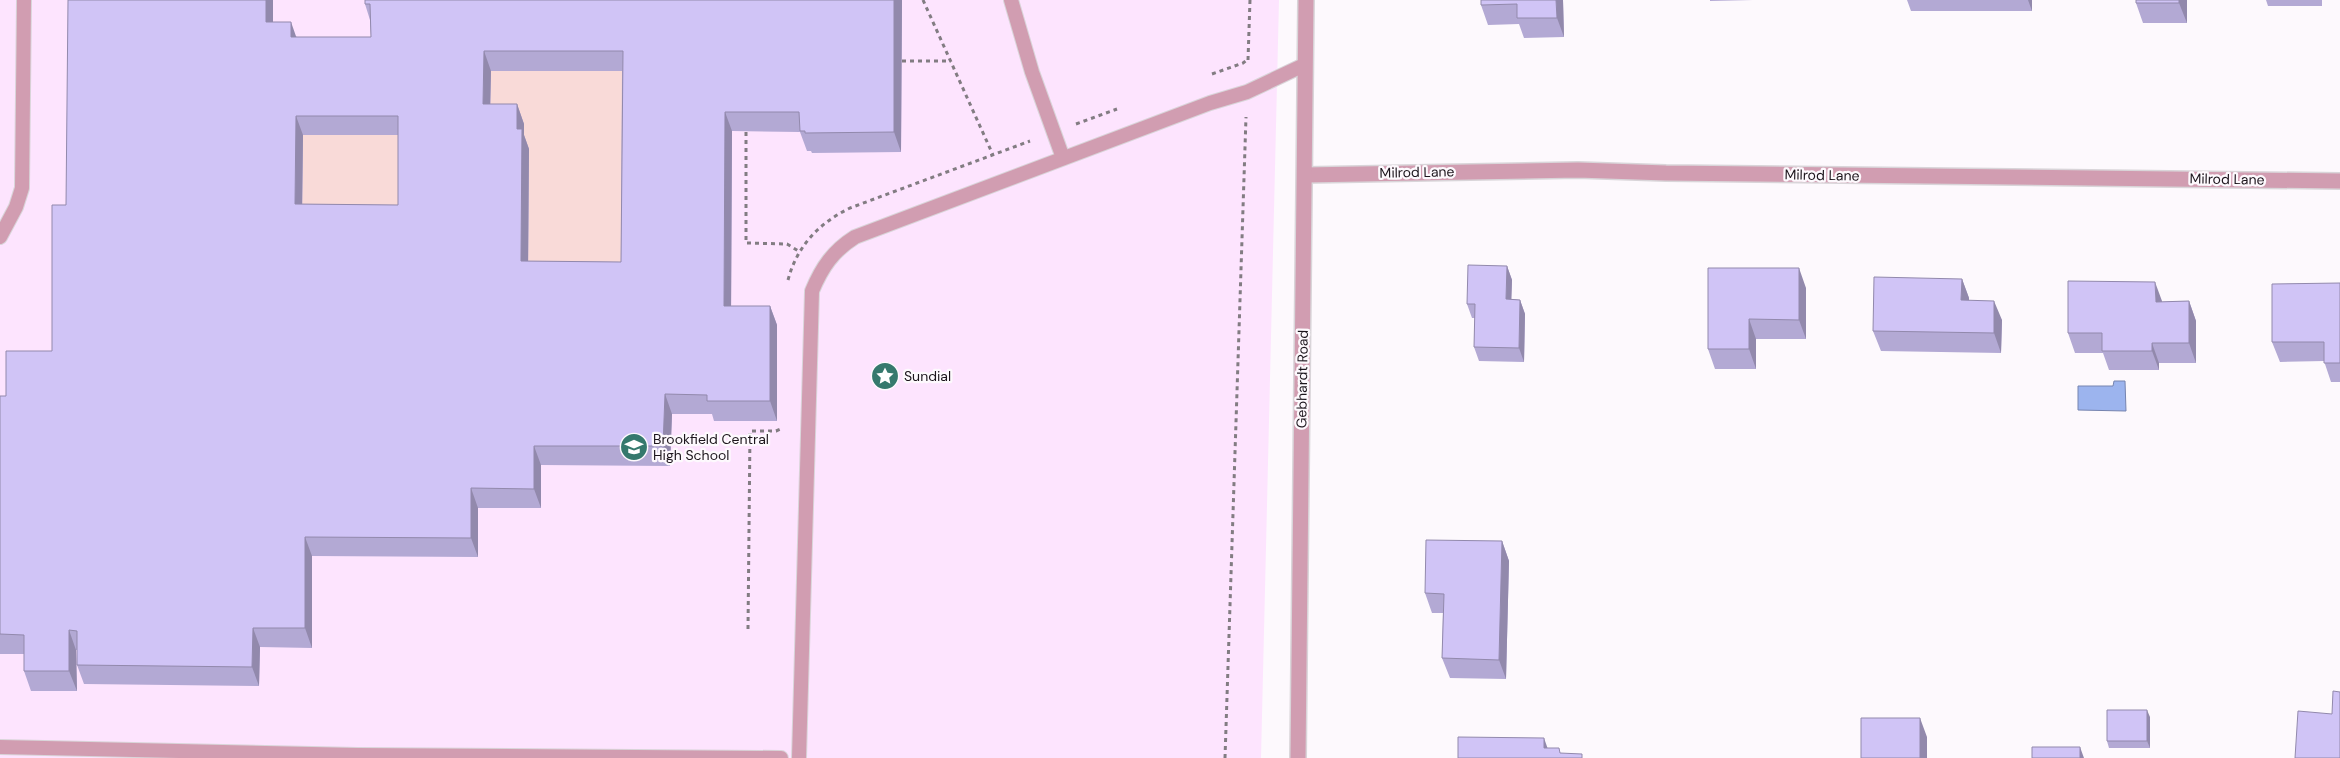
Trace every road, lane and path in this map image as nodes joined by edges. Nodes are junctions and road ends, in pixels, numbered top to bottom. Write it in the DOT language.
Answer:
graph roads {
  1 [pos="24,0"];
  2 [pos="923,0"];
  3 [pos="1011,0"];
  4 [pos="1250,0"];
  5 [pos="1306,0"];
  6 [pos="1248,59"];
  7 [pos="902,61"];
  8 [pos="951,61"];
  9 [pos="1304,65"];
  10 [pos="1207,76"];
  11 [pos="1247,92"];
  12 [pos="1118,109"];
  13 [pos="746,132"];
  14 [pos="1055,132"];
  15 [pos="993,155"];
  16 [pos="1063,158"];
  17 [pos="1305,175"];
  18 [pos="2340,181"];
  19 [pos="0,237"];
  20 [pos="800,252"];
  21 [pos="787,287"];
  22 [pos="785,423"];
  23 [pos="748,629"];
  24 [pos="0,747"];
  25 [pos="781,758"];
  26 [pos="800,758"];
  27 [pos="1225,758"];
  28 [pos="1298,758"];
  1 -- 19 [label="lane"];
  2 -- 8 [label="path"];
  3 -- 14 [label="lane"];
  4 -- 6 [label="path"];
  5 -- 9 [label="street, Gebhardt Road"];
  6 -- 10 [label="path"];
  6 -- 11 [label="path"];
  7 -- 8 [label="path"];
  8 -- 15 [label="path"];
  9 -- 11 [label="lane"];
  9 -- 17 [label="street, Gebhardt Road"];
  11 -- 16 [label="lane"];
  11 -- 27 [label="path"];
  12 -- 14 [label="path"];
  13 -- 20 [label="path"];
  14 -- 15 [label="path"];
  14 -- 16 [label="lane"];
  15 -- 20 [label="path"];
  16 -- 26 [label="lane"];
  17 -- 18 [label="street, Milrod Lane"];
  17 -- 28 [label="street, Gebhardt Road"];
  20 -- 21 [label="path"];
  22 -- 23 [label="path"];
  24 -- 25 [label="lane"];
}
